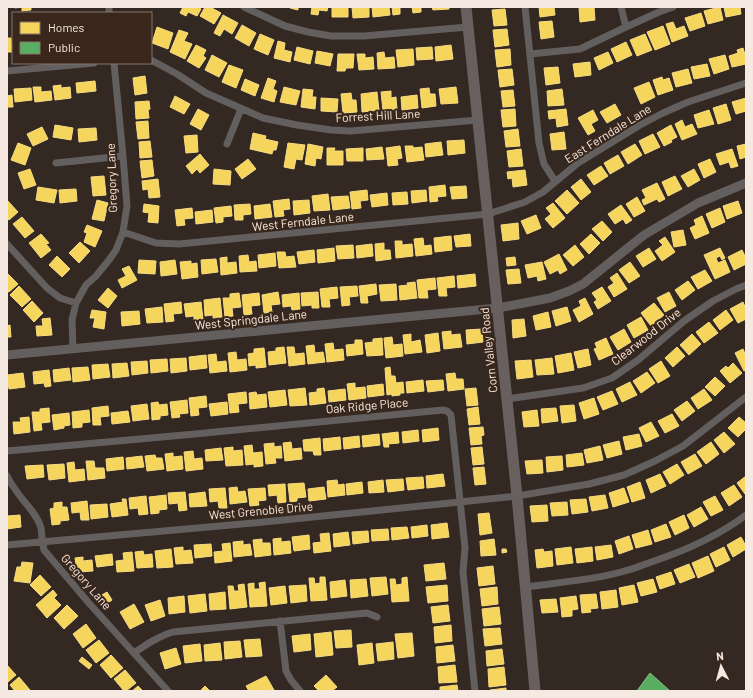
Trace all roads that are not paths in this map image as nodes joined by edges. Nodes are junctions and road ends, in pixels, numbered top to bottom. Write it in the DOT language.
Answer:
graph roads {
  1 [pos="244,7"];
  2 [pos="466,7"];
  3 [pos="525,7"];
  4 [pos="621,7"];
  5 [pos="673,7"];
  6 [pos="468,27"];
  7 [pos="626,27"];
  8 [pos="530,54"];
  9 [pos="152,61"];
  10 [pos="83,64"];
  11 [pos="114,64"];
  12 [pos="7,71"];
  13 [pos="746,83"];
  14 [pos="241,109"];
  15 [pos="478,120"];
  16 [pos="227,144"];
  17 [pos="123,156"];
  18 [pos="56,163"];
  19 [pos="555,181"];
  20 [pos="746,183"];
  21 [pos="488,214"];
  22 [pos="123,232"];
  23 [pos="7,244"];
  24 [pos="746,285"];
  25 [pos="76,303"];
  26 [pos="498,308"];
  27 [pos="73,349"];
  28 [pos="7,355"];
  29 [pos="746,397"];
  30 [pos="507,399"];
  31 [pos="7,451"];
  32 [pos="7,476"];
  33 [pos="517,496"];
  34 [pos="460,502"];
  35 [pos="746,515"];
  36 [pos="42,542"];
  37 [pos="7,546"];
  38 [pos="526,587"];
  39 [pos="377,617"];
  40 [pos="280,621"];
  41 [pos="134,653"];
  42 [pos="168,691"];
  43 [pos="300,691"];
  44 [pos="475,691"];
  45 [pos="535,691"];
  1 -- 6 [label="street"];
  2 -- 6 [label="main road, Corn Valley Road"];
  3 -- 8 [label="street"];
  4 -- 7 [label="street"];
  5 -- 7 [label="street"];
  6 -- 15 [label="main road, Corn Valley Road"];
  7 -- 8 [label="street"];
  8 -- 19 [label="street"];
  9 -- 14 [label="street, Forrest Hill Lane"];
  10 -- 12 [label="street"];
  11 -- 17 [label="street, Gregory Lane"];
  13 -- 19 [label="street, East Ferndale Lane"];
  14 -- 15 [label="street, Forrest Hill Lane"];
  14 -- 16 [label="street"];
  15 -- 21 [label="main road, Corn Valley Road"];
  17 -- 18 [label="street"];
  17 -- 22 [label="street, Gregory Lane"];
  19 -- 21 [label="street, East Ferndale Lane"];
  20 -- 26 [label="street, West Springdale Lane"];
  21 -- 22 [label="street, West Ferndale Lane"];
  21 -- 26 [label="main road, Corn Valley Road"];
  22 -- 25 [label="street, Gregory Lane"];
  23 -- 25 [label="street"];
  24 -- 30 [label="street, Clearwood Drive"];
  25 -- 27 [label="street, Gregory Lane"];
  26 -- 27 [label="street, West Springdale Lane"];
  26 -- 30 [label="main road, Corn Valley Road"];
  27 -- 28 [label="street, West Springdale Lane"];
  29 -- 33 [label="street, West Grenoble Drive"];
  30 -- 33 [label="main road, Corn Valley Road"];
  31 -- 34 [label="street, Oak Ridge Place"];
  32 -- 36 [label="street, Gregory Lane"];
  33 -- 34 [label="street, West Grenoble Drive"];
  33 -- 38 [label="main road, Corn Valley Road"];
  34 -- 36 [label="street, West Grenoble Drive"];
  34 -- 44 [label="street, Oak Ridge Place"];
  35 -- 38 [label="street"];
  36 -- 37 [label="street, West Grenoble Drive"];
  36 -- 41 [label="street, Gregory Lane"];
  38 -- 45 [label="main road, Corn Valley Road"];
  39 -- 40 [label="street"];
  40 -- 41 [label="street"];
  40 -- 43 [label="street"];
  41 -- 42 [label="street, Gregory Lane"];
}
